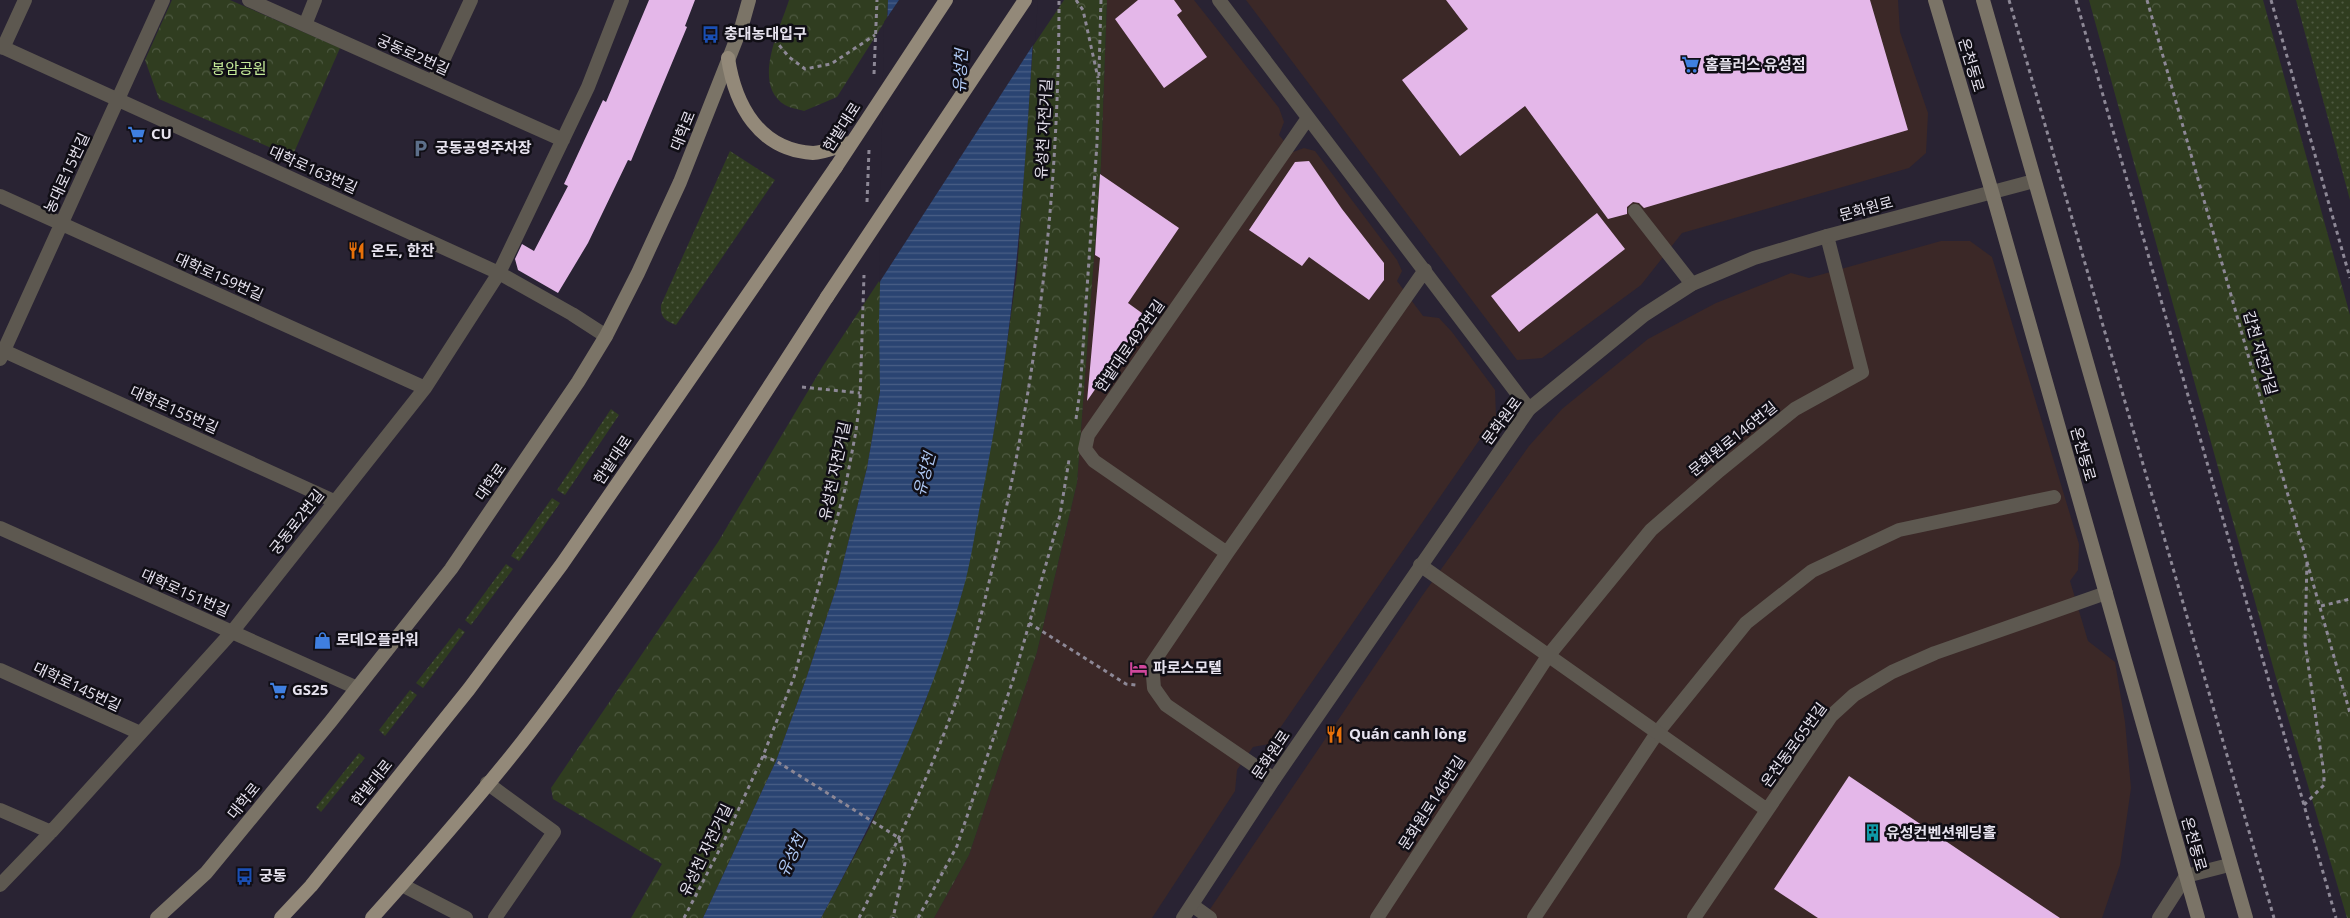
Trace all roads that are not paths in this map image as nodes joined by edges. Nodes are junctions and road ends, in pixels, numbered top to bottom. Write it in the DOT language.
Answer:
graph roads {
  1 [pos="25,0"];
  2 [pos="163,0"];
  3 [pos="249,0"];
  4 [pos="315,0"];
  5 [pos="471,0"];
  6 [pos="622,0"];
  7 [pos="749,0"];
  8 [pos="946,0"];
  9 [pos="1025,0"];
  10 [pos="1219,0"];
  11 [pos="1935,0"];
  12 [pos="1983,0"];
  13 [pos="305,25"];
  14 [pos="2,47"];
  15 [pos="728,58"];
  16 [pos="433,82"];
  17 [pos="118,100"];
  18 [pos="1308,118"];
  19 [pos="564,140"];
  20 [pos="844,145"];
  21 [pos="2034,181"];
  22 [pos="1992,192"];
  23 [pos="0,196"];
  24 [pos="1635,211"];
  25 [pos="61,224"];
  26 [pos="1827,236"];
  27 [pos="1425,270"];
  28 [pos="499,273"];
  29 [pos="1692,284"];
  30 [pos="606,336"];
  31 [pos="1,353"];
  32 [pos="425,388"];
  33 [pos="1529,409"];
  34 [pos="2054,497"];
  35 [pos="334,501"];
  36 [pos="0,528"];
  37 [pos="1227,553"];
  38 [pos="1420,565"];
  39 [pos="2106,594"];
  40 [pos="232,632"];
  41 [pos="1548,656"];
  42 [pos="0,670"];
  43 [pos="357,688"];
  44 [pos="1657,733"];
  45 [pos="140,734"];
  46 [pos="1274,779"];
  47 [pos="487,783"];
  48 [pos="0,810"];
  49 [pos="1767,810"];
  50 [pos="51,832"];
  51 [pos="2229,865"];
  52 [pos="2186,876"];
  53 [pos="0,885"];
  54 [pos="402,885"];
  55 [pos="1192,905"];
  56 [pos="157,918"];
  57 [pos="280,918"];
  58 [pos="372,918"];
  59 [pos="466,918"];
  60 [pos="495,918"];
  61 [pos="1183,918"];
  62 [pos="1210,918"];
  63 [pos="1377,918"];
  64 [pos="1534,918"];
  65 [pos="1694,918"];
  66 [pos="2158,918"];
  67 [pos="2198,918"];
  68 [pos="2246,918"];
  1 -- 14 [label="street"];
  2 -- 17 [label="street, 농대로15번길"];
  3 -- 13 [label="street, 궁동로2번길"];
  4 -- 13 [label="street"];
  5 -- 16 [label="street"];
  6 -- 19 [label="street, 궁동로2번길"];
  7 -- 15 [label="main road, 대학로"];
  8 -- 20 [label="main road, 한밭대로, bridge"];
  9 -- 47 [label="main road, bridge"];
  10 -- 18 [label="street"];
  11 -- 22 [label="main road, 온천동로"];
  12 -- 21 [label="main road, 온천동로"];
  13 -- 16 [label="street, 궁동로2번길"];
  14 -- 17 [label="street, 대학로163번길"];
  15 -- 20 [label="main road"];
  15 -- 30 [label="main road, 대학로"];
  16 -- 19 [label="street, 궁동로2번길"];
  17 -- 25 [label="street, 농대로15번길"];
  17 -- 28 [label="street, 대학로163번길"];
  18 -- 27 [label="street"];
  18 -- 37 [label="street, 한밭대로492번길"];
  19 -- 28 [label="street, 궁동로2번길"];
  20 -- 57 [label="main road, 한밭대로, bridge"];
  21 -- 22 [label="street, 문화원로"];
  21 -- 51 [label="main road, 온천동로"];
  22 -- 26 [label="street, 문화원로"];
  22 -- 39 [label="main road, 온천동로"];
  23 -- 25 [label="street, 대학로159번길"];
  24 -- 29 [label="street"];
  25 -- 31 [label="street, 농대로15번길"];
  25 -- 32 [label="street, 대학로159번길"];
  26 -- 29 [label="street, 문화원로"];
  26 -- 41 [label="street, 문화원로146번길"];
  27 -- 33 [label="street"];
  27 -- 37 [label="street"];
  28 -- 30 [label="street, 대학로163번길"];
  28 -- 32 [label="street, 궁동로2번길"];
  29 -- 33 [label="street, 문화원로"];
  30 -- 43 [label="main road, 대학로"];
  31 -- 35 [label="street, 대학로155번길"];
  32 -- 35 [label="street, 궁동로2번길"];
  33 -- 38 [label="street, 문화원로"];
  34 -- 44 [label="street"];
  35 -- 40 [label="street, 궁동로2번길"];
  36 -- 40 [label="street, 대학로151번길"];
  37 -- 46 [label="street"];
  38 -- 41 [label="street"];
  38 -- 46 [label="street, 문화원로"];
  39 -- 49 [label="street, 온천동로65번길"];
  39 -- 52 [label="main road, 온천동로"];
  40 -- 43 [label="street, 대학로151번길"];
  40 -- 45 [label="street, 궁동로2번길"];
  41 -- 44 [label="street"];
  41 -- 63 [label="street, 문화원로146번길"];
  42 -- 45 [label="street, 대학로145번길"];
  43 -- 56 [label="main road, 대학로"];
  44 -- 49 [label="street"];
  44 -- 64 [label="street"];
  45 -- 50 [label="street, 궁동로2번길"];
  46 -- 55 [label="street, 문화원로"];
  47 -- 54 [label="main road"];
  47 -- 60 [label="street"];
  48 -- 50 [label="street"];
  49 -- 65 [label="street, 온천동로65번길"];
  50 -- 53 [label="street, 궁동로2번길"];
  51 -- 52 [label="street"];
  51 -- 68 [label="main road, 온천동로"];
  52 -- 66 [label="street"];
  52 -- 67 [label="main road, 온천동로"];
  54 -- 58 [label="main road"];
  54 -- 59 [label="street"];
  55 -- 61 [label="street, 문화원로"];
  55 -- 62 [label="street"];
}
